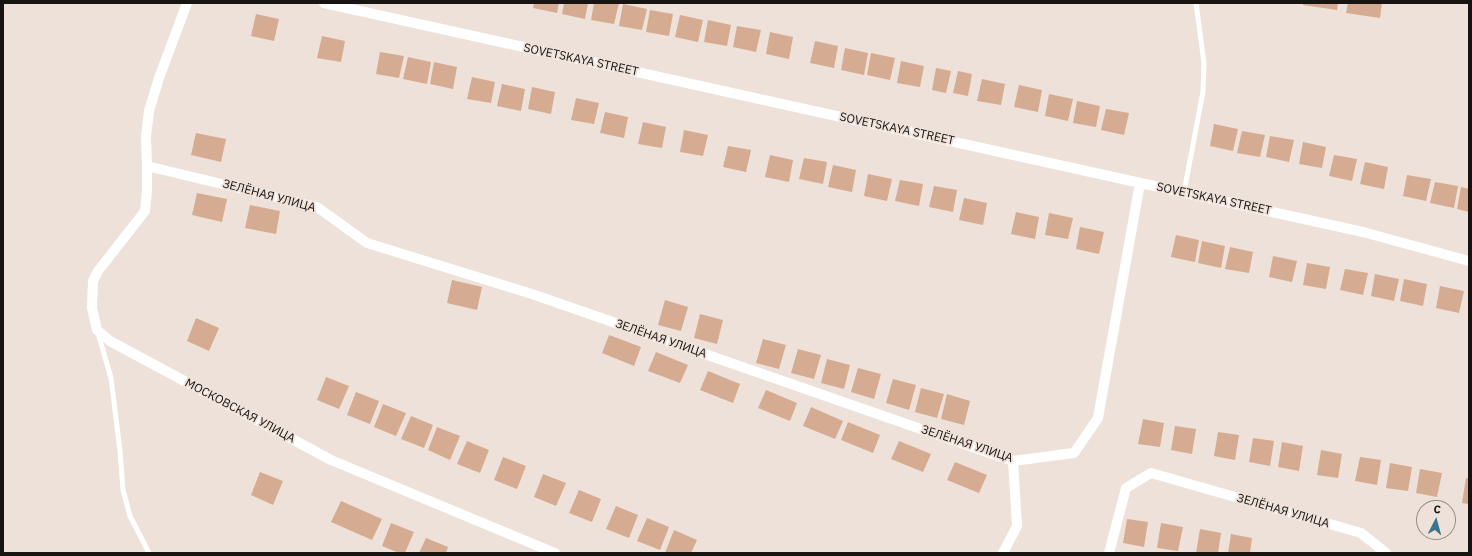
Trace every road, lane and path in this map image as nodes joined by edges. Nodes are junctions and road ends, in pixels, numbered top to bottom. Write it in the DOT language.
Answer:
graph roads {
  1 [pos="187,3"];
  2 [pos="324,3"];
  3 [pos="1196,3"];
  4 [pos="147,166"];
  5 [pos="1140,183"];
  6 [pos="1184,192"];
  7 [pos="1469,261"];
  8 [pos="97,330"];
  9 [pos="1013,460"];
  10 [pos="149,553"];
  11 [pos="555,553"];
  12 [pos="1003,553"];
  13 [pos="1109,553"];
  14 [pos="1386,553"];
  1 -- 4 [label="street"];
  2 -- 5 [label="street, SOVETSKAYA STREET"];
  3 -- 6 [label="lane"];
  4 -- 8 [label="street"];
  4 -- 9 [label="street, ЗЕЛЁНАЯ УЛИЦА"];
  5 -- 6 [label="street, SOVETSKAYA STREET"];
  5 -- 9 [label="street, ЗЕЛЁНАЯ УЛИЦА"];
  6 -- 7 [label="street, SOVETSKAYA STREET"];
  8 -- 10 [label="lane"];
  8 -- 11 [label="street, МОСКОВСКАЯ УЛИЦА"];
  9 -- 12 [label="street"];
  13 -- 14 [label="street, ЗЕЛЁНАЯ УЛИЦА"];
}
